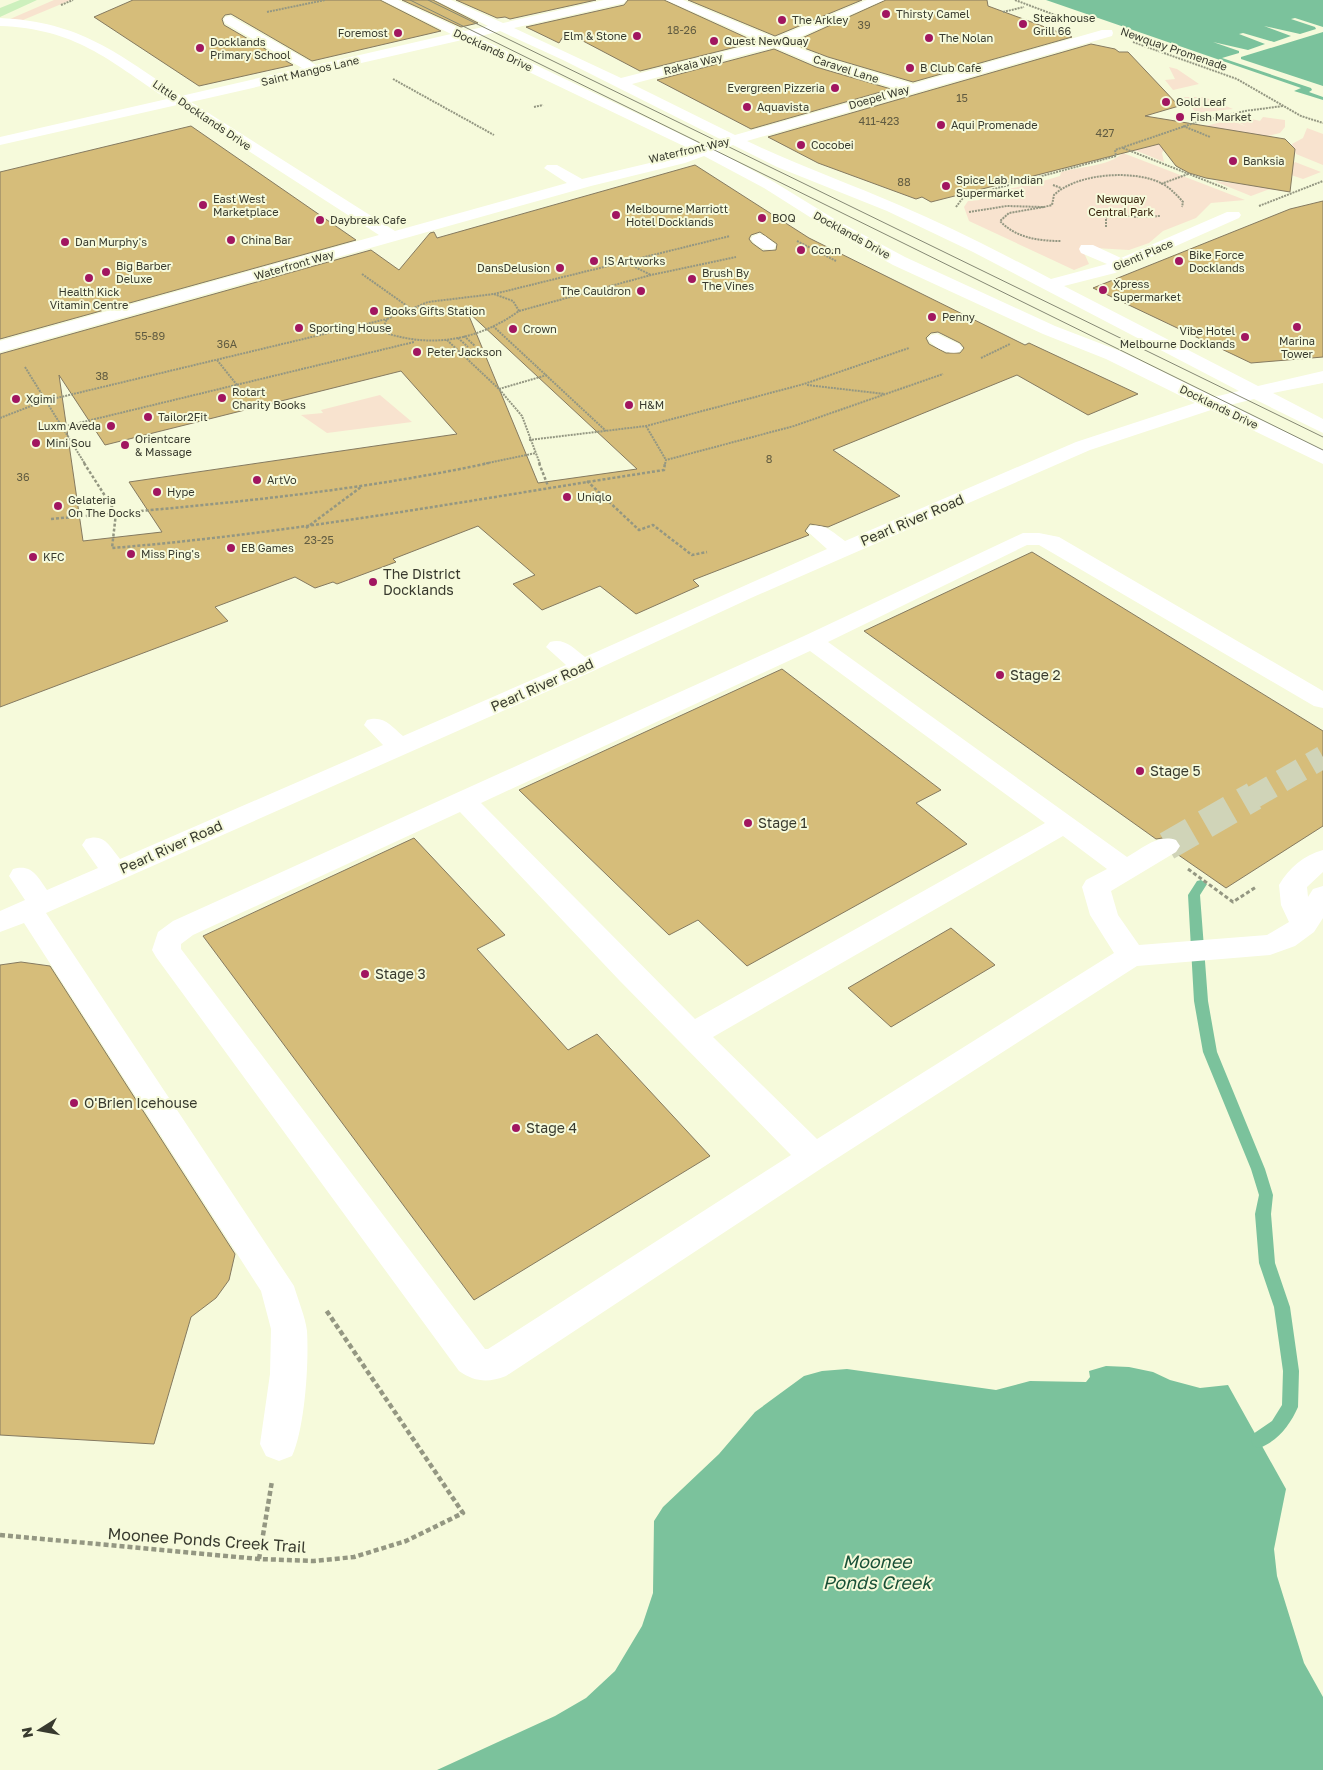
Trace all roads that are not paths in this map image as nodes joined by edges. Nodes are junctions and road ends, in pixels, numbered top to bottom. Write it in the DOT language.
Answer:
graph roads {
  1 [pos="32,0"];
  2 [pos="388,0"];
  3 [pos="441,0"];
  4 [pos="620,0"];
  5 [pos="672,0"];
  6 [pos="878,0"];
  7 [pos="0,13"];
  8 [pos="230,20"];
  9 [pos="0,22"];
  10 [pos="501,27"];
  11 [pos="1108,33"];
  12 [pos="463,36"];
  13 [pos="774,43"];
  14 [pos="314,70"];
  15 [pos="619,84"];
  16 [pos="910,88"];
  17 [pos="183,101"];
  18 [pos="229,132"];
  19 [pos="208,137"];
  20 [pos="734,140"];
  21 [pos="0,141"];
  22 [pos="700,149"];
  23 [pos="552,168"];
  24 [pos="584,183"];
  25 [pos="910,205"];
  26 [pos="893,208"];
  27 [pos="1233,215"];
  28 [pos="830,223"];
  29 [pos="393,237"];
  30 [pos="1087,249"];
  31 [pos="1121,264"];
  32 [pos="1071,279"];
  33 [pos="1050,284"];
  34 [pos="1077,298"];
  35 [pos="1027,320"];
  36 [pos="937,339"];
  37 [pos="0,347"];
  38 [pos="953,348"];
  39 [pos="1323,377"];
  40 [pos="1251,390"];
  41 [pos="1188,392"];
  42 [pos="1214,404"];
  43 [pos="1323,427"];
  44 [pos="1083,446"];
  45 [pos="1323,458"];
  46 [pos="818,532"];
  47 [pos="843,550"];
  48 [pos="812,641"];
  49 [pos="558,647"];
  50 [pos="583,667"];
  51 [pos="1323,701"];
  52 [pos="376,725"];
  53 [pos="400,747"];
  54 [pos="464,801"];
  55 [pos="1064,824"];
  56 [pos="95,845"];
  57 [pos="1174,855"];
  58 [pos="1323,859"];
  59 [pos="1127,870"];
  60 [pos="114,871"];
  61 [pos="23,876"];
  62 [pos="1323,896"];
  63 [pos="35,906"];
  64 [pos="0,922"];
  65 [pos="1304,925"];
  66 [pos="1131,956"];
  67 [pos="692,1035"];
  68 [pos="814,1157"];
  69 [pos="279,1444"];
  1 -- 7 [label="main road"];
  2 -- 12 [label="street, Docklands Drive"];
  3 -- 10 [label="street, Docklands Drive"];
  4 -- 10 [label="street, Saint Mangos Lane"];
  5 -- 13 [label="street, Caravel Lane"];
  6 -- 13 [label="street, Rakaia Way"];
  8 -- 14 [label="street"];
  9 -- 17 [label="street, Little Docklands Drive"];
  10 -- 12 [label="street, Saint Mangos Lane"];
  10 -- 15 [label="street, Docklands Drive"];
  11 -- 16 [label="street, Doepel Way"];
  12 -- 14 [label="street, Saint Mangos Lane"];
  12 -- 22 [label="street, Docklands Drive"];
  13 -- 15 [label="street, Rakaia Way"];
  13 -- 16 [label="street, Caravel Lane"];
  14 -- 17 [label="street, Saint Mangos Lane"];
  15 -- 20 [label="street, Docklands Drive"];
  16 -- 20 [label="street, Doepel Way"];
  17 -- 18 [label="street, Little Docklands Drive"];
  17 -- 21 [label="street, Saint Mangos Lane"];
  18 -- 19 [label="street"];
  18 -- 29 [label="street, Little Docklands Drive"];
  20 -- 22 [label="street, Waterfront Way"];
  20 -- 26 [label="street, Docklands Drive"];
  22 -- 24 [label="street, Waterfront Way"];
  22 -- 28 [label="street, Docklands Drive"];
  23 -- 24 [label="street"];
  24 -- 29 [label="street, Waterfront Way"];
  25 -- 26 [label="street"];
  26 -- 28 [label="street"];
  26 -- 33 [label="street, Docklands Drive"];
  27 -- 31 [label="street, Glenti Place"];
  28 -- 35 [label="street, Docklands Drive"];
  29 -- 37 [label="street, Waterfront Way"];
  30 -- 31 [label="street"];
  31 -- 32 [label="street, Glenti Place"];
  32 -- 33 [label="street, Glenti Place"];
  32 -- 34 [label="street"];
  33 -- 34 [label="street, Docklands Drive"];
  34 -- 35 [label="street"];
  34 -- 40 [label="street, Docklands Drive"];
  35 -- 41 [label="street, Docklands Drive"];
  36 -- 38 [label="street"];
  39 -- 40 [label="street, Pearl River Road"];
  40 -- 41 [label="street, Pearl River Road"];
  40 -- 42 [label="street, Pearl River Road"];
  40 -- 43 [label="street, Docklands Drive"];
  41 -- 42 [label="street, Docklands Drive"];
  41 -- 44 [label="street, Pearl River Road"];
  42 -- 44 [label="street, Pearl River Road"];
  42 -- 45 [label="street, Docklands Drive"];
  44 -- 47 [label="street, Pearl River Road"];
  46 -- 47 [label="street"];
  47 -- 50 [label="street, Pearl River Road"];
  48 -- 51 [label="street"];
  48 -- 54 [label="street"];
  48 -- 55 [label="street"];
  49 -- 50 [label="street"];
  50 -- 53 [label="street, Pearl River Road"];
  52 -- 53 [label="street"];
  53 -- 60 [label="street, Pearl River Road"];
  54 -- 67 [label="street"];
  54 -- 68 [label="street"];
  55 -- 59 [label="street"];
  55 -- 67 [label="street"];
  56 -- 60 [label="street"];
  57 -- 59 [label="street"];
  58 -- 65 [label="street"];
  59 -- 66 [label="street"];
  60 -- 63 [label="street, Pearl River Road"];
  61 -- 63 [label="street"];
  62 -- 65 [label="street"];
  63 -- 64 [label="street, Pearl River Road"];
  63 -- 69 [label="street"];
  65 -- 66 [label="street"];
  66 -- 68 [label="street"];
  67 -- 68 [label="street"];
}
